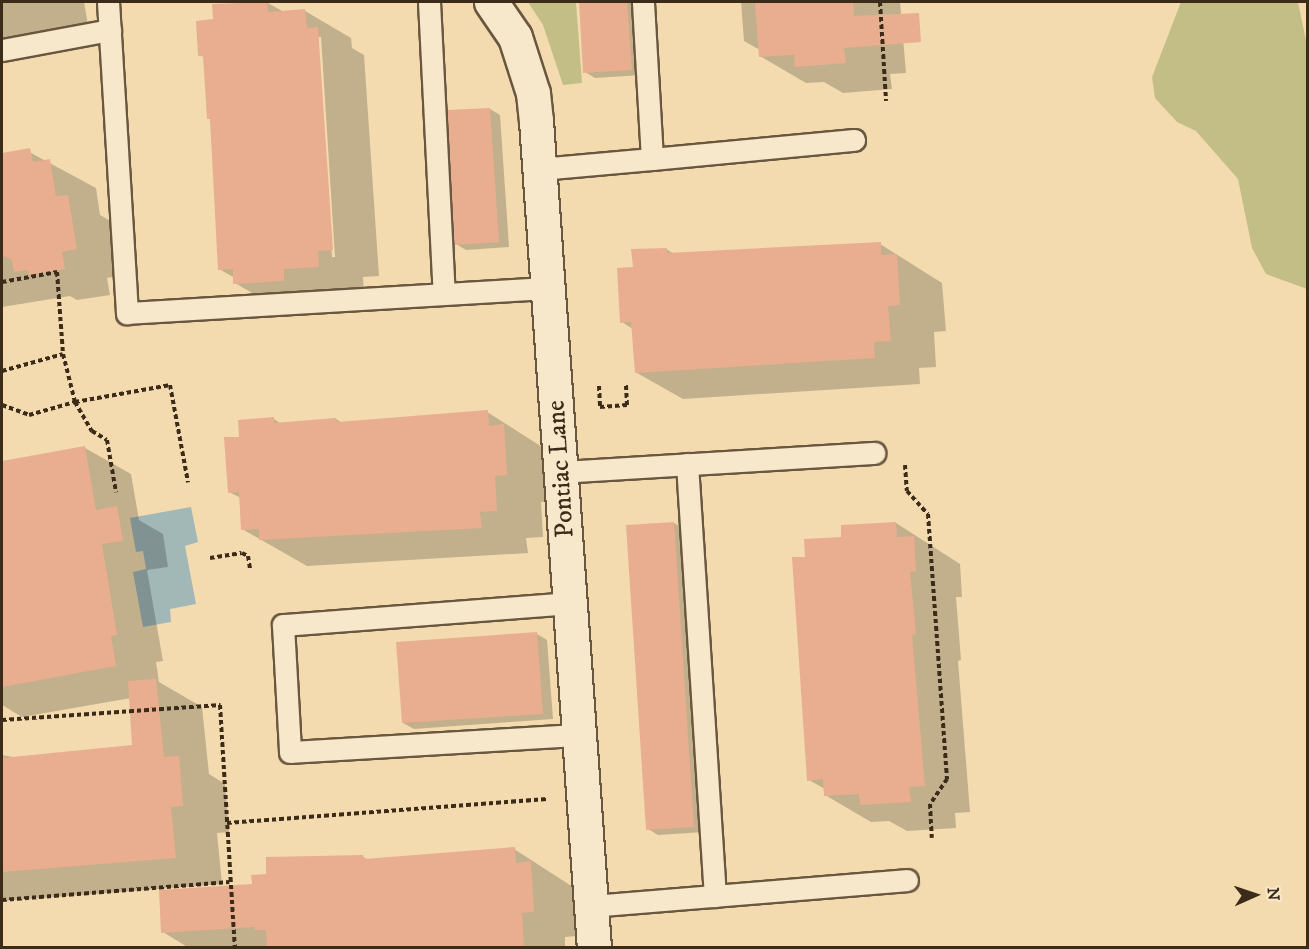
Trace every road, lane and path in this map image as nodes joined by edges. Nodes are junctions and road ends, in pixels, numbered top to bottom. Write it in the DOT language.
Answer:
graph roads {
  1 [pos="108,2"];
  2 [pos="429,2"];
  3 [pos="491,2"];
  4 [pos="643,2"];
  5 [pos="880,2"];
  6 [pos="110,30"];
  7 [pos="2,50"];
  8 [pos="886,101"];
  9 [pos="854,140"];
  10 [pos="652,159"];
  11 [pos="540,169"];
  12 [pos="2,282"];
  13 [pos="548,288"];
  14 [pos="444,294"];
  15 [pos="63,354"];
  16 [pos="2,371"];
  17 [pos="626,385"];
  18 [pos="599,386"];
  19 [pos="75,402"];
  20 [pos="2,405"];
  21 [pos="874,453"];
  22 [pos="904,455"];
  23 [pos="687,464"];
  24 [pos="561,472"];
  25 [pos="188,482"];
  26 [pos="116,492"];
  27 [pos="210,558"];
  28 [pos="250,569"];
  29 [pos="570,603"];
  30 [pos="2,720"];
  31 [pos="579,735"];
  32 [pos="550,798"];
  33 [pos="227,823"];
  34 [pos="932,838"];
  35 [pos="907,880"];
  36 [pos="229,882"];
  37 [pos="715,896"];
  38 [pos="2,900"];
  39 [pos="591,906"];
  40 [pos="235,948"];
  41 [pos="594,948"];
  1 -- 6 [label="lane"];
  2 -- 14 [label="lane"];
  3 -- 11 [label="street, Pontiac Lane"];
  4 -- 10 [label="lane"];
  5 -- 8 [label="path"];
  6 -- 7 [label="lane"];
  6 -- 14 [label="lane"];
  9 -- 10 [label="lane"];
  10 -- 11 [label="lane"];
  11 -- 13 [label="street, Pontiac Lane"];
  12 -- 15 [label="path"];
  13 -- 14 [label="lane"];
  13 -- 24 [label="street, Pontiac Lane"];
  15 -- 16 [label="path"];
  15 -- 19 [label="path"];
  17 -- 18 [label="path"];
  19 -- 20 [label="path"];
  19 -- 25 [label="path"];
  19 -- 26 [label="path"];
  21 -- 23 [label="lane"];
  22 -- 34 [label="path"];
  23 -- 24 [label="lane"];
  23 -- 37 [label="lane"];
  24 -- 29 [label="street, Pontiac Lane"];
  27 -- 28 [label="path"];
  29 -- 31 [label="street, Pontiac Lane"];
  29 -- 31 [label="lane"];
  30 -- 33 [label="path"];
  31 -- 39 [label="street, Pontiac Lane"];
  32 -- 33 [label="path"];
  33 -- 40 [label="path"];
  35 -- 37 [label="lane"];
  36 -- 38 [label="path"];
  37 -- 39 [label="lane"];
  39 -- 41 [label="street, Pontiac Lane"];
}
